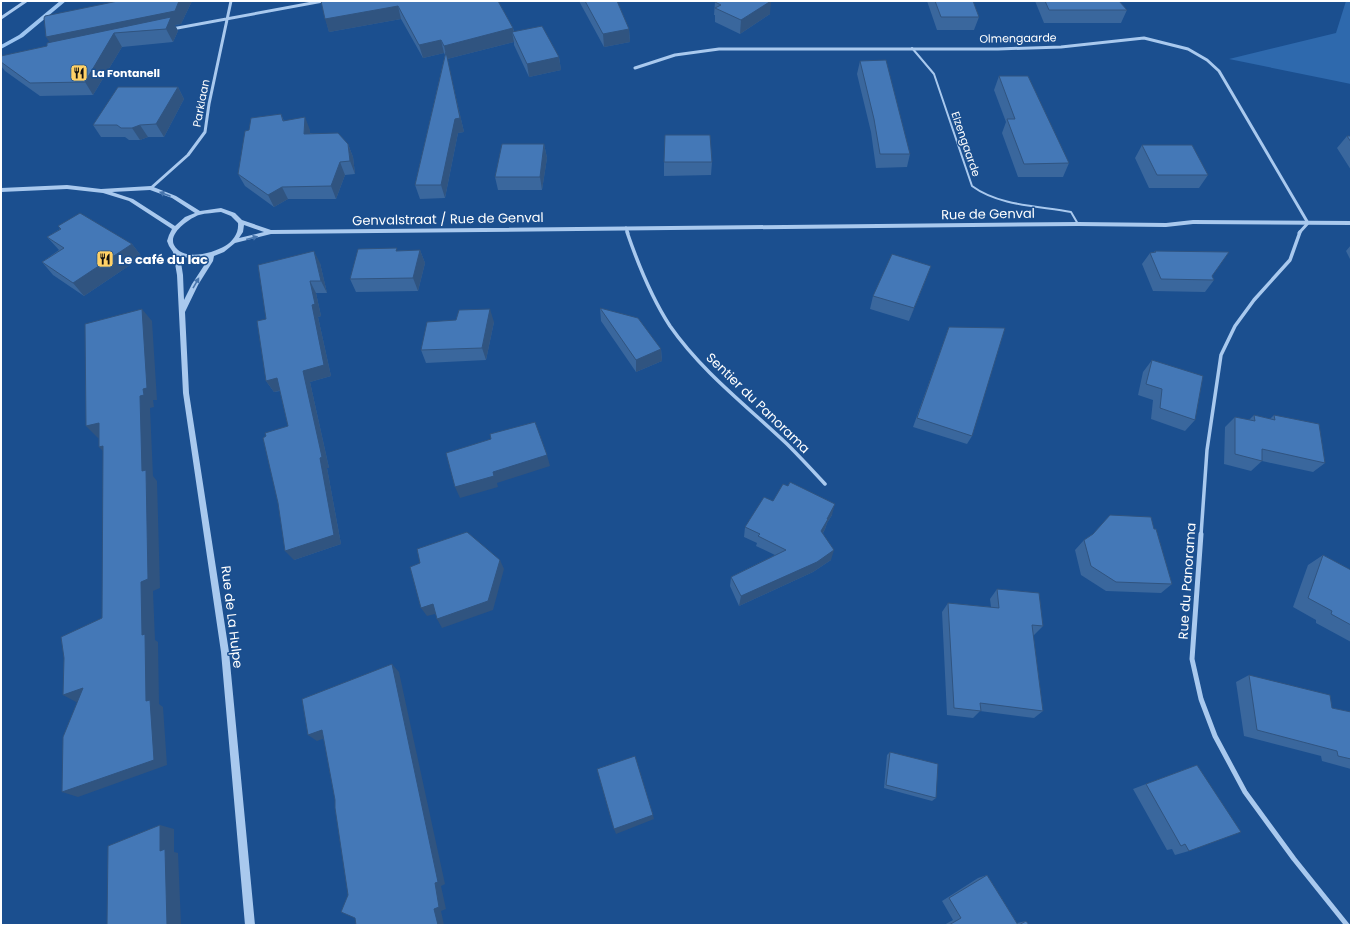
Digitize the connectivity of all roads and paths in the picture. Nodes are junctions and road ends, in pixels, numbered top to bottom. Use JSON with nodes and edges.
{"nodes":[{"id":1,"x":26,"y":1,"type":"edge"},
{"id":2,"x":230,"y":1,"type":"edge"},
{"id":3,"x":322,"y":1,"type":"edge"},
{"id":4,"x":229,"y":17,"type":"junction"},
{"id":5,"x":1,"y":18,"type":"edge"},
{"id":6,"x":168,"y":30,"type":"edge"},
{"id":7,"x":912,"y":48,"type":"junction"},
{"id":8,"x":635,"y":68,"type":"dead end"},
{"id":9,"x":151,"y":188,"type":"junction"},
{"id":10,"x":1,"y":190,"type":"edge"},
{"id":11,"x":101,"y":191,"type":"junction"},
{"id":12,"x":199,"y":213,"type":"junction"},
{"id":13,"x":240,"y":222,"type":"junction"},
{"id":14,"x":1308,"y":223,"type":"junction"},
{"id":15,"x":1351,"y":223,"type":"edge"},
{"id":16,"x":1078,"y":224,"type":"junction"},
{"id":17,"x":175,"y":228,"type":"junction"},
{"id":18,"x":626,"y":228,"type":"junction"},
{"id":19,"x":270,"y":232,"type":"junction"},
{"id":20,"x":233,"y":242,"type":"junction"},
{"id":21,"x":176,"y":252,"type":"junction"},
{"id":22,"x":212,"y":254,"type":"junction"},
{"id":23,"x":181,"y":314,"type":"junction"},
{"id":24,"x":825,"y":484,"type":"dead end"},
{"id":25,"x":250,"y":925,"type":"edge"},
{"id":26,"x":1347,"y":925,"type":"edge"}],
"edges":[{"from":1,"to":5,"type":"street"},
{"from":2,"to":4,"type":"street","name":"Parklaan"},
{"from":3,"to":4,"type":"street"},
{"from":4,"to":6,"type":"street"},
{"from":4,"to":9,"type":"street","name":"Parklaan"},
{"from":7,"to":8,"type":"street","name":"Olmengaarde"},
{"from":7,"to":14,"type":"street","name":"Olmengaarde"},
{"from":7,"to":16,"type":"lane","name":"Elzengaarde"},
{"from":9,"to":11,"type":"street"},
{"from":12,"to":9,"type":"street","one_way":true},
{"from":10,"to":11,"type":"street"},
{"from":11,"to":17,"type":"street"},
{"from":12,"to":13,"type":"street"},
{"from":12,"to":17,"type":"street"},
{"from":13,"to":19,"type":"street","name":"Genvalstraat / Rue de Genval"},
{"from":13,"to":20,"type":"street"},
{"from":14,"to":15,"type":"street","name":"Rue de Genval"},
{"from":14,"to":16,"type":"street","name":"Rue de Genval"},
{"from":14,"to":26,"type":"street","name":"Rue du Panorama"},
{"from":16,"to":18,"type":"street","name":"Rue de Genval"},
{"from":17,"to":21,"type":"street"},
{"from":18,"to":19,"type":"street","name":"Genvalstraat / Rue de Genval"},
{"from":18,"to":24,"type":"street","name":"Sentier du Panorama"},
{"from":20,"to":19,"type":"street","name":"Genvalstraat / Rue de Genval","one_way":true},
{"from":20,"to":22,"type":"street"},
{"from":21,"to":22,"type":"street"},
{"from":21,"to":23,"type":"street","name":"Rue de La Hulpe"},
{"from":23,"to":22,"type":"street","name":"Rue de La Hulpe","one_way":true},
{"from":23,"to":25,"type":"street","name":"Rue de La Hulpe"}]}
